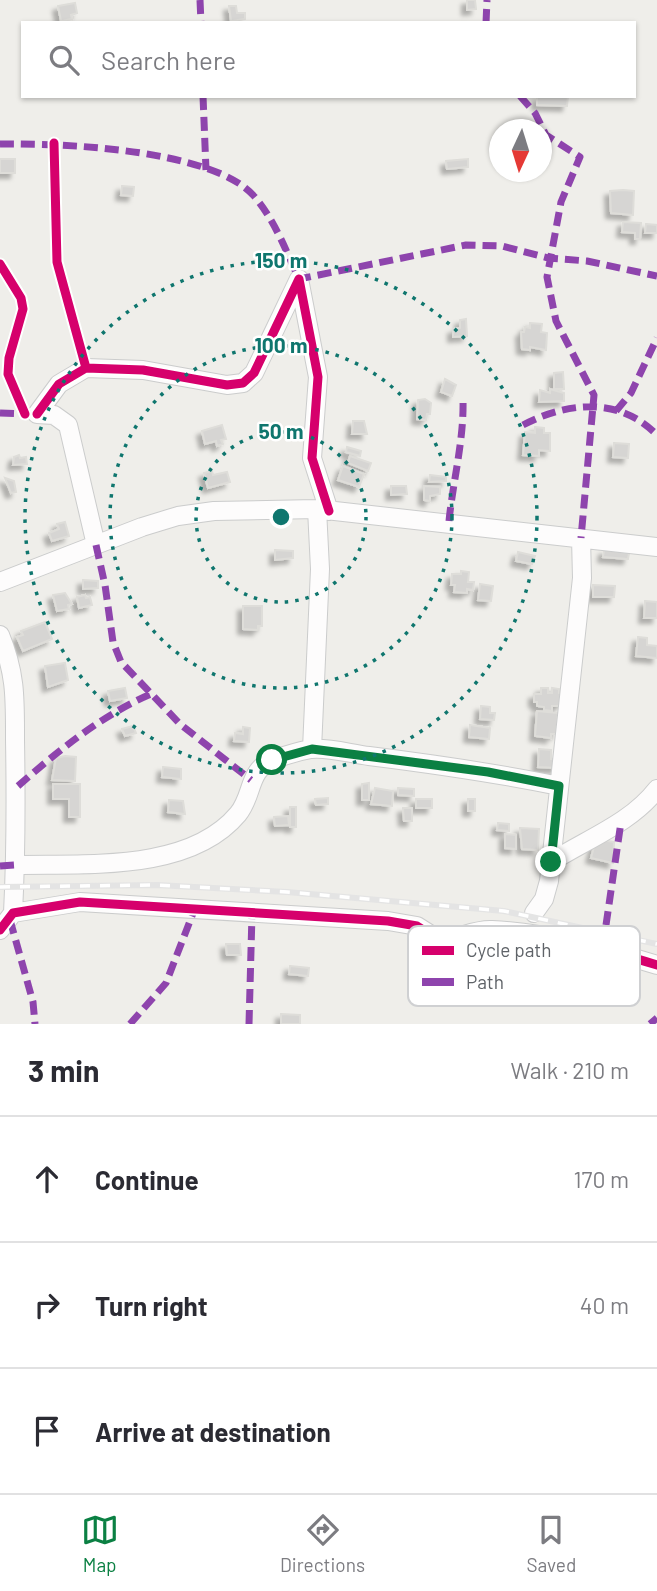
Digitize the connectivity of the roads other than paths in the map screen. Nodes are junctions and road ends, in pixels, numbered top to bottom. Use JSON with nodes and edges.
{"nodes":[{"id":1,"x":323,"y":510,"type":"junction"},
{"id":2,"x":581,"y":538,"type":"junction"},
{"id":3,"x":96,"y":545,"type":"junction"},
{"id":4,"x":657,"y":547,"type":"edge"},
{"id":5,"x":0,"y":582,"type":"edge"},
{"id":6,"x":0,"y":635,"type":"edge"},
{"id":7,"x":312,"y":749,"type":"junction"},
{"id":8,"x":559,"y":786,"type":"junction"},
{"id":9,"x":657,"y":789,"type":"edge"},
{"id":10,"x":551,"y":862,"type":"junction"},
{"id":11,"x":15,"y":865,"type":"junction"},
{"id":12,"x":13,"y":913,"type":"junction"},
{"id":13,"x":534,"y":913,"type":"dead end"},
{"id":14,"x":414,"y":926,"type":"edge"},
{"id":15,"x":0,"y":930,"type":"edge"}],
"edges":[{"from":1,"to":2,"type":"street"},
{"from":1,"to":3,"type":"street"},
{"from":1,"to":3,"type":"street"},
{"from":1,"to":7,"type":"street"},
{"from":2,"to":4,"type":"street"},
{"from":2,"to":8,"type":"street"},
{"from":3,"to":5,"type":"street"},
{"from":6,"to":11,"type":"street"},
{"from":7,"to":8,"type":"street"},
{"from":7,"to":11,"type":"street"},
{"from":8,"to":10,"type":"street"},
{"from":9,"to":10,"type":"street"},
{"from":10,"to":13,"type":"street"},
{"from":11,"to":12,"type":"street"},
{"from":12,"to":14,"type":"street"},
{"from":12,"to":15,"type":"street"}]}
